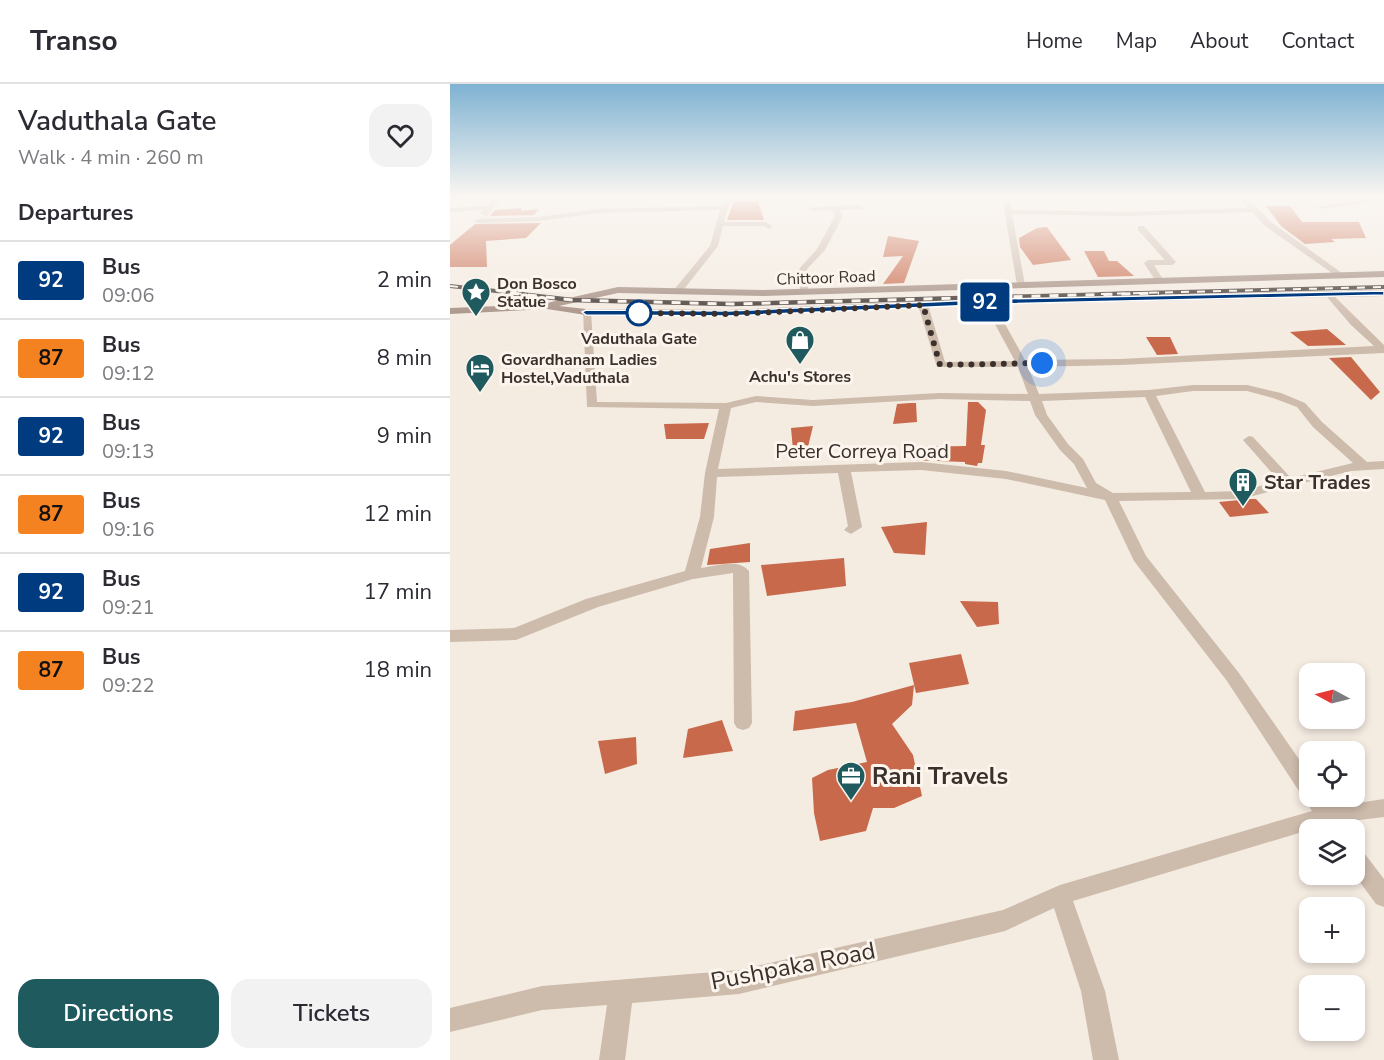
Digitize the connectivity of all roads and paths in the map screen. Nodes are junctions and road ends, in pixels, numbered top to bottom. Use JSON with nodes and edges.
{"nodes":[{"id":1,"x":715,"y":242,"type":"edge"},
{"id":2,"x":825,"y":242,"type":"edge"},
{"id":3,"x":1013,"y":242,"type":"edge"},
{"id":4,"x":1153,"y":242,"type":"edge"},
{"id":5,"x":1293,"y":242,"type":"edge"},
{"id":6,"x":1384,"y":274,"type":"edge"},
{"id":7,"x":1342,"y":276,"type":"junction"},
{"id":8,"x":1160,"y":281,"type":"junction"},
{"id":9,"x":1021,"y":285,"type":"junction"},
{"id":10,"x":678,"y":291,"type":"junction"},
{"id":11,"x":803,"y":292,"type":"junction"},
{"id":12,"x":1384,"y":293,"type":"edge"},
{"id":13,"x":1330,"y":295,"type":"junction"},
{"id":14,"x":998,"y":301,"type":"junction"},
{"id":15,"x":923,"y":305,"type":"junction"},
{"id":16,"x":542,"y":307,"type":"junction"},
{"id":17,"x":450,"y":311,"type":"edge"},
{"id":18,"x":586,"y":312,"type":"junction"},
{"id":19,"x":1383,"y":350,"type":"edge"},
{"id":20,"x":1022,"y":364,"type":"junction"},
{"id":21,"x":1149,"y":393,"type":"junction"},
{"id":22,"x":1035,"y":398,"type":"junction"},
{"id":23,"x":726,"y":406,"type":"junction"},
{"id":24,"x":1249,"y":440,"type":"dead end"},
{"id":25,"x":1384,"y":465,"type":"edge"},
{"id":26,"x":1364,"y":466,"type":"junction"},
{"id":27,"x":844,"y":468,"type":"junction"},
{"id":28,"x":711,"y":473,"type":"junction"},
{"id":29,"x":1288,"y":483,"type":"junction"},
{"id":30,"x":1200,"y":496,"type":"junction"},
{"id":31,"x":1110,"y":497,"type":"junction"},
{"id":32,"x":851,"y":530,"type":"dead end"},
{"id":33,"x":692,"y":574,"type":"junction"},
{"id":34,"x":450,"y":636,"type":"edge"},
{"id":35,"x":743,"y":723,"type":"dead end"},
{"id":36,"x":1299,"y":776,"type":"edge"},
{"id":37,"x":1384,"y":808,"type":"edge"},
{"id":38,"x":1345,"y":819,"type":"edge"},
{"id":39,"x":1299,"y":832,"type":"edge"},
{"id":40,"x":1365,"y":871,"type":"edge"},
{"id":41,"x":1060,"y":895,"type":"junction"},
{"id":42,"x":1384,"y":897,"type":"edge"},
{"id":43,"x":621,"y":991,"type":"junction"},
{"id":44,"x":450,"y":1020,"type":"edge"},
{"id":45,"x":612,"y":1060,"type":"edge"},
{"id":46,"x":1106,"y":1060,"type":"edge"}],
"edges":[{"from":1,"to":10,"type":"street"},
{"from":2,"to":11,"type":"street"},
{"from":3,"to":9,"type":"street"},
{"from":4,"to":8,"type":"street"},
{"from":5,"to":7,"type":"street"},
{"from":6,"to":7,"type":"main road","name":"Chittoor Road"},
{"from":7,"to":8,"type":"main road","name":"Chittoor Road"},
{"from":8,"to":9,"type":"main road","name":"Chittoor Road"},
{"from":9,"to":11,"type":"main road","name":"Chittoor Road"},
{"from":10,"to":11,"type":"main road","name":"Chittoor Road"},
{"from":10,"to":16,"type":"main road","name":"Chittoor Road"},
{"from":12,"to":13,"type":"main road"},
{"from":13,"to":14,"type":"main road"},
{"from":13,"to":19,"type":"street"},
{"from":14,"to":15,"type":"main road"},
{"from":14,"to":20,"type":"street"},
{"from":15,"to":18,"type":"main road"},
{"from":15,"to":20,"type":"street"},
{"from":16,"to":17,"type":"main road","name":"Chittoor Road"},
{"from":16,"to":18,"type":"main road"},
{"from":18,"to":23,"type":"street"},
{"from":19,"to":20,"type":"street"},
{"from":20,"to":22,"type":"street"},
{"from":21,"to":22,"type":"street"},
{"from":21,"to":26,"type":"street"},
{"from":21,"to":30,"type":"street"},
{"from":22,"to":23,"type":"street"},
{"from":22,"to":31,"type":"street"},
{"from":23,"to":28,"type":"street"},
{"from":24,"to":29,"type":"street"},
{"from":25,"to":26,"type":"street","name":"Peter Correya Road"},
{"from":26,"to":29,"type":"street","name":"Peter Correya Road"},
{"from":27,"to":28,"type":"street","name":"Peter Correya Road"},
{"from":27,"to":31,"type":"street","name":"Peter Correya Road"},
{"from":27,"to":32,"type":"street"},
{"from":28,"to":33,"type":"street"},
{"from":29,"to":30,"type":"street","name":"Peter Correya Road"},
{"from":30,"to":31,"type":"street","name":"Peter Correya Road"},
{"from":31,"to":36,"type":"street"},
{"from":33,"to":34,"type":"street"},
{"from":33,"to":35,"type":"street"},
{"from":37,"to":38,"type":"street"},
{"from":39,"to":41,"type":"street","name":"Pushpaka Road"},
{"from":40,"to":42,"type":"street"},
{"from":41,"to":43,"type":"street","name":"Pushpaka Road"},
{"from":41,"to":46,"type":"street"},
{"from":43,"to":44,"type":"street","name":"Pushpaka Road"},
{"from":43,"to":45,"type":"street"}]}
